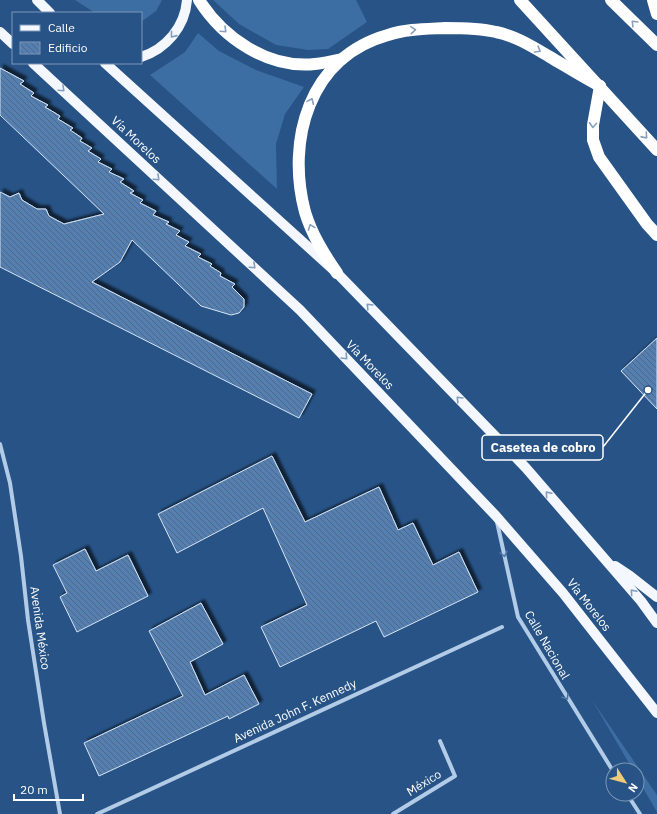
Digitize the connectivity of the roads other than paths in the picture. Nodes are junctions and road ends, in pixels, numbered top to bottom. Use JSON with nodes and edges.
{"nodes":[{"id":1,"x":37,"y":0,"type":"edge"},
{"id":2,"x":187,"y":0,"type":"edge"},
{"id":3,"x":199,"y":0,"type":"edge"},
{"id":4,"x":520,"y":0,"type":"edge"},
{"id":5,"x":611,"y":0,"type":"edge"},
{"id":6,"x":653,"y":0,"type":"edge"},
{"id":7,"x":49,"y":12,"type":"edge"},
{"id":8,"x":657,"y":14,"type":"edge"},
{"id":9,"x":0,"y":32,"type":"edge"},
{"id":10,"x":12,"y":43,"type":"edge"},
{"id":11,"x":657,"y":45,"type":"edge"},
{"id":12,"x":142,"y":57,"type":"edge"},
{"id":13,"x":345,"y":58,"type":"junction"},
{"id":14,"x":34,"y":64,"type":"edge"},
{"id":15,"x":106,"y":64,"type":"edge"},
{"id":16,"x":600,"y":86,"type":"junction"},
{"id":17,"x":657,"y":150,"type":"edge"},
{"id":18,"x":657,"y":235,"type":"edge"},
{"id":19,"x":338,"y":273,"type":"junction"},
{"id":20,"x":0,"y":444,"type":"edge"},
{"id":21,"x":496,"y":516,"type":"junction"},
{"id":22,"x":604,"y":559,"type":"junction"},
{"id":23,"x":657,"y":597,"type":"edge"},
{"id":24,"x":657,"y":623,"type":"edge"},
{"id":25,"x":502,"y":627,"type":"dead end"},
{"id":26,"x":657,"y":713,"type":"edge"},
{"id":27,"x":440,"y":741,"type":"dead end"},
{"id":28,"x":607,"y":762,"type":"edge"},
{"id":29,"x":632,"y":802,"type":"edge"},
{"id":30,"x":60,"y":814,"type":"edge"},
{"id":31,"x":97,"y":814,"type":"edge"},
{"id":32,"x":393,"y":814,"type":"edge"},
{"id":33,"x":640,"y":814,"type":"edge"}],
"edges":[{"from":1,"to":7,"type":"main road"},
{"from":2,"to":12,"type":"main road","one_way":true},
{"from":3,"to":13,"type":"highway","one_way":true},
{"from":4,"to":16,"type":"highway"},
{"from":11,"to":5,"type":"highway","one_way":true},
{"from":6,"to":8,"type":"highway"},
{"from":9,"to":10,"type":"main road"},
{"from":13,"to":16,"type":"highway","one_way":true},
{"from":19,"to":13,"type":"highway","one_way":true},
{"from":14,"to":21,"type":"main road","name":"Vía Morelos","one_way":true},
{"from":15,"to":19,"type":"main road"},
{"from":16,"to":17,"type":"highway","one_way":true},
{"from":16,"to":18,"type":"highway","one_way":true},
{"from":22,"to":19,"type":"main road","one_way":true},
{"from":20,"to":30,"type":"street","name":"Avenida México"},
{"from":21,"to":26,"type":"main road","name":"Vía Morelos"},
{"from":21,"to":28,"type":"street","name":"Calle Nacional","one_way":true},
{"from":22,"to":23,"type":"main road"},
{"from":24,"to":22,"type":"main road","one_way":true},
{"from":25,"to":31,"type":"street","name":"Avenida John F. Kennedy"},
{"from":27,"to":32,"type":"street","name":"México"},
{"from":29,"to":33,"type":"street"}]}
